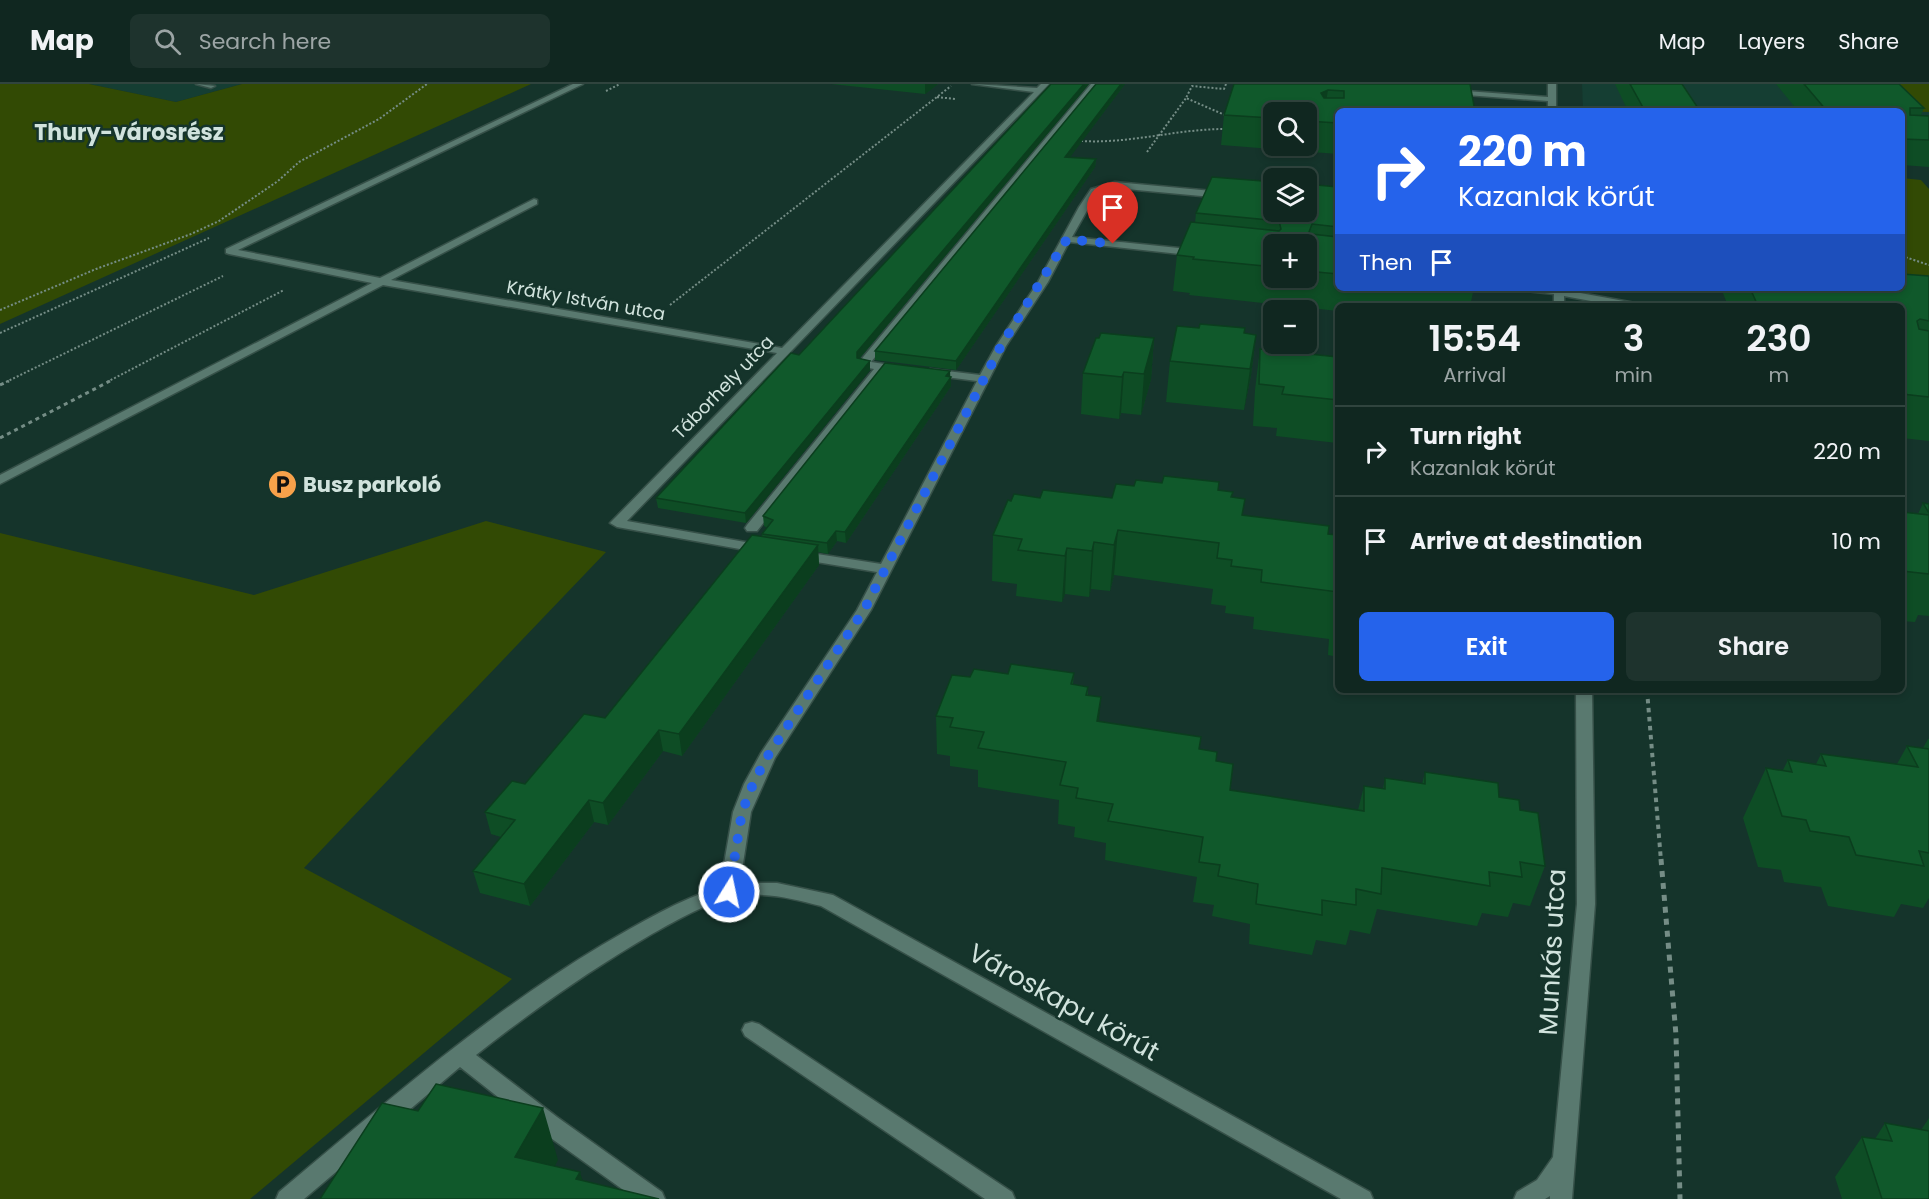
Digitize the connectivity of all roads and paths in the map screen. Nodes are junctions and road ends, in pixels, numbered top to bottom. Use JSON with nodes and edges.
{"nodes":[{"id":1,"x":200,"y":84,"type":"edge"},
{"id":2,"x":427,"y":84,"type":"edge"},
{"id":3,"x":579,"y":84,"type":"edge"},
{"id":4,"x":954,"y":84,"type":"edge"},
{"id":5,"x":976,"y":84,"type":"edge"},
{"id":6,"x":1095,"y":84,"type":"edge"},
{"id":7,"x":1226,"y":84,"type":"edge"},
{"id":8,"x":1552,"y":84,"type":"edge"},
{"id":9,"x":1192,"y":85,"type":"edge"},
{"id":10,"x":211,"y":87,"type":"dead end"},
{"id":11,"x":1042,"y":87,"type":"edge"},
{"id":12,"x":1447,"y":92,"type":"edge"},
{"id":13,"x":1186,"y":98,"type":"junction"},
{"id":14,"x":1551,"y":99,"type":"junction"},
{"id":15,"x":1552,"y":108,"type":"edge"},
{"id":16,"x":1235,"y":119,"type":"edge"},
{"id":17,"x":1232,"y":129,"type":"edge"},
{"id":18,"x":1158,"y":137,"type":"junction"},
{"id":19,"x":1049,"y":138,"type":"junction"},
{"id":20,"x":1148,"y":152,"type":"dead end"},
{"id":21,"x":1238,"y":197,"type":"edge"},
{"id":22,"x":534,"y":202,"type":"dead end"},
{"id":23,"x":1067,"y":239,"type":"junction"},
{"id":24,"x":1205,"y":254,"type":"edge"},
{"id":25,"x":1905,"y":255,"type":"edge"},
{"id":26,"x":1929,"y":265,"type":"edge"},
{"id":27,"x":224,"y":276,"type":"dead end"},
{"id":28,"x":384,"y":282,"type":"junction"},
{"id":29,"x":1564,"y":291,"type":"edge"},
{"id":30,"x":1621,"y":303,"type":"edge"},
{"id":31,"x":667,"y":308,"type":"dead end"},
{"id":32,"x":0,"y":310,"type":"edge"},
{"id":33,"x":783,"y":351,"type":"junction"},
{"id":34,"x":881,"y":367,"type":"junction"},
{"id":35,"x":984,"y":379,"type":"junction"},
{"id":36,"x":0,"y":385,"type":"edge"},
{"id":37,"x":0,"y":480,"type":"edge"},
{"id":38,"x":752,"y":528,"type":"dead end"},
{"id":39,"x":884,"y":569,"type":"junction"},
{"id":40,"x":1584,"y":693,"type":"edge"},
{"id":41,"x":1647,"y":693,"type":"edge"},
{"id":42,"x":729,"y":892,"type":"junction"},
{"id":43,"x":752,"y":1030,"type":"dead end"},
{"id":44,"x":461,"y":1056,"type":"junction"},
{"id":45,"x":1566,"y":1157,"type":"junction"},
{"id":46,"x":287,"y":1199,"type":"edge"},
{"id":47,"x":654,"y":1199,"type":"edge"},
{"id":48,"x":1004,"y":1199,"type":"edge"},
{"id":49,"x":1362,"y":1199,"type":"edge"},
{"id":50,"x":1525,"y":1199,"type":"edge"},
{"id":51,"x":1561,"y":1199,"type":"edge"},
{"id":52,"x":1680,"y":1199,"type":"edge"}],
"edges":[{"from":1,"to":10,"type":"street"},
{"from":2,"to":32,"type":"path"},
{"from":3,"to":28,"type":"street","name":"Krátky István utca"},
{"from":4,"to":31,"type":"path"},
{"from":5,"to":11,"type":"street"},
{"from":6,"to":19,"type":"street"},
{"from":7,"to":9,"type":"path"},
{"from":8,"to":14,"type":"street"},
{"from":9,"to":13,"type":"path"},
{"from":11,"to":33,"type":"street","name":"Táborhely utca"},
{"from":12,"to":14,"type":"street"},
{"from":13,"to":16,"type":"path"},
{"from":13,"to":18,"type":"path"},
{"from":14,"to":15,"type":"street"},
{"from":17,"to":18,"type":"path"},
{"from":18,"to":19,"type":"path"},
{"from":18,"to":20,"type":"path"},
{"from":19,"to":34,"type":"street"},
{"from":21,"to":23,"type":"street"},
{"from":22,"to":28,"type":"street"},
{"from":23,"to":24,"type":"street"},
{"from":23,"to":35,"type":"street"},
{"from":25,"to":26,"type":"path"},
{"from":27,"to":36,"type":"path"},
{"from":28,"to":33,"type":"street","name":"Krátky István utca"},
{"from":28,"to":37,"type":"street"},
{"from":29,"to":30,"type":"street"},
{"from":33,"to":39,"type":"street","name":"Táborhely utca"},
{"from":34,"to":35,"type":"street"},
{"from":34,"to":38,"type":"street"},
{"from":35,"to":39,"type":"street"},
{"from":39,"to":42,"type":"street"},
{"from":40,"to":45,"type":"street","name":"Munkás utca"},
{"from":41,"to":52,"type":"path"},
{"from":42,"to":44,"type":"street","name":"Városkapu körút"},
{"from":42,"to":49,"type":"street","name":"Városkapu körút"},
{"from":43,"to":48,"type":"street"},
{"from":44,"to":46,"type":"street","name":"Városkapu körút"},
{"from":44,"to":47,"type":"street"},
{"from":45,"to":50,"type":"street"},
{"from":45,"to":51,"type":"street","name":"Munkás utca"}]}
